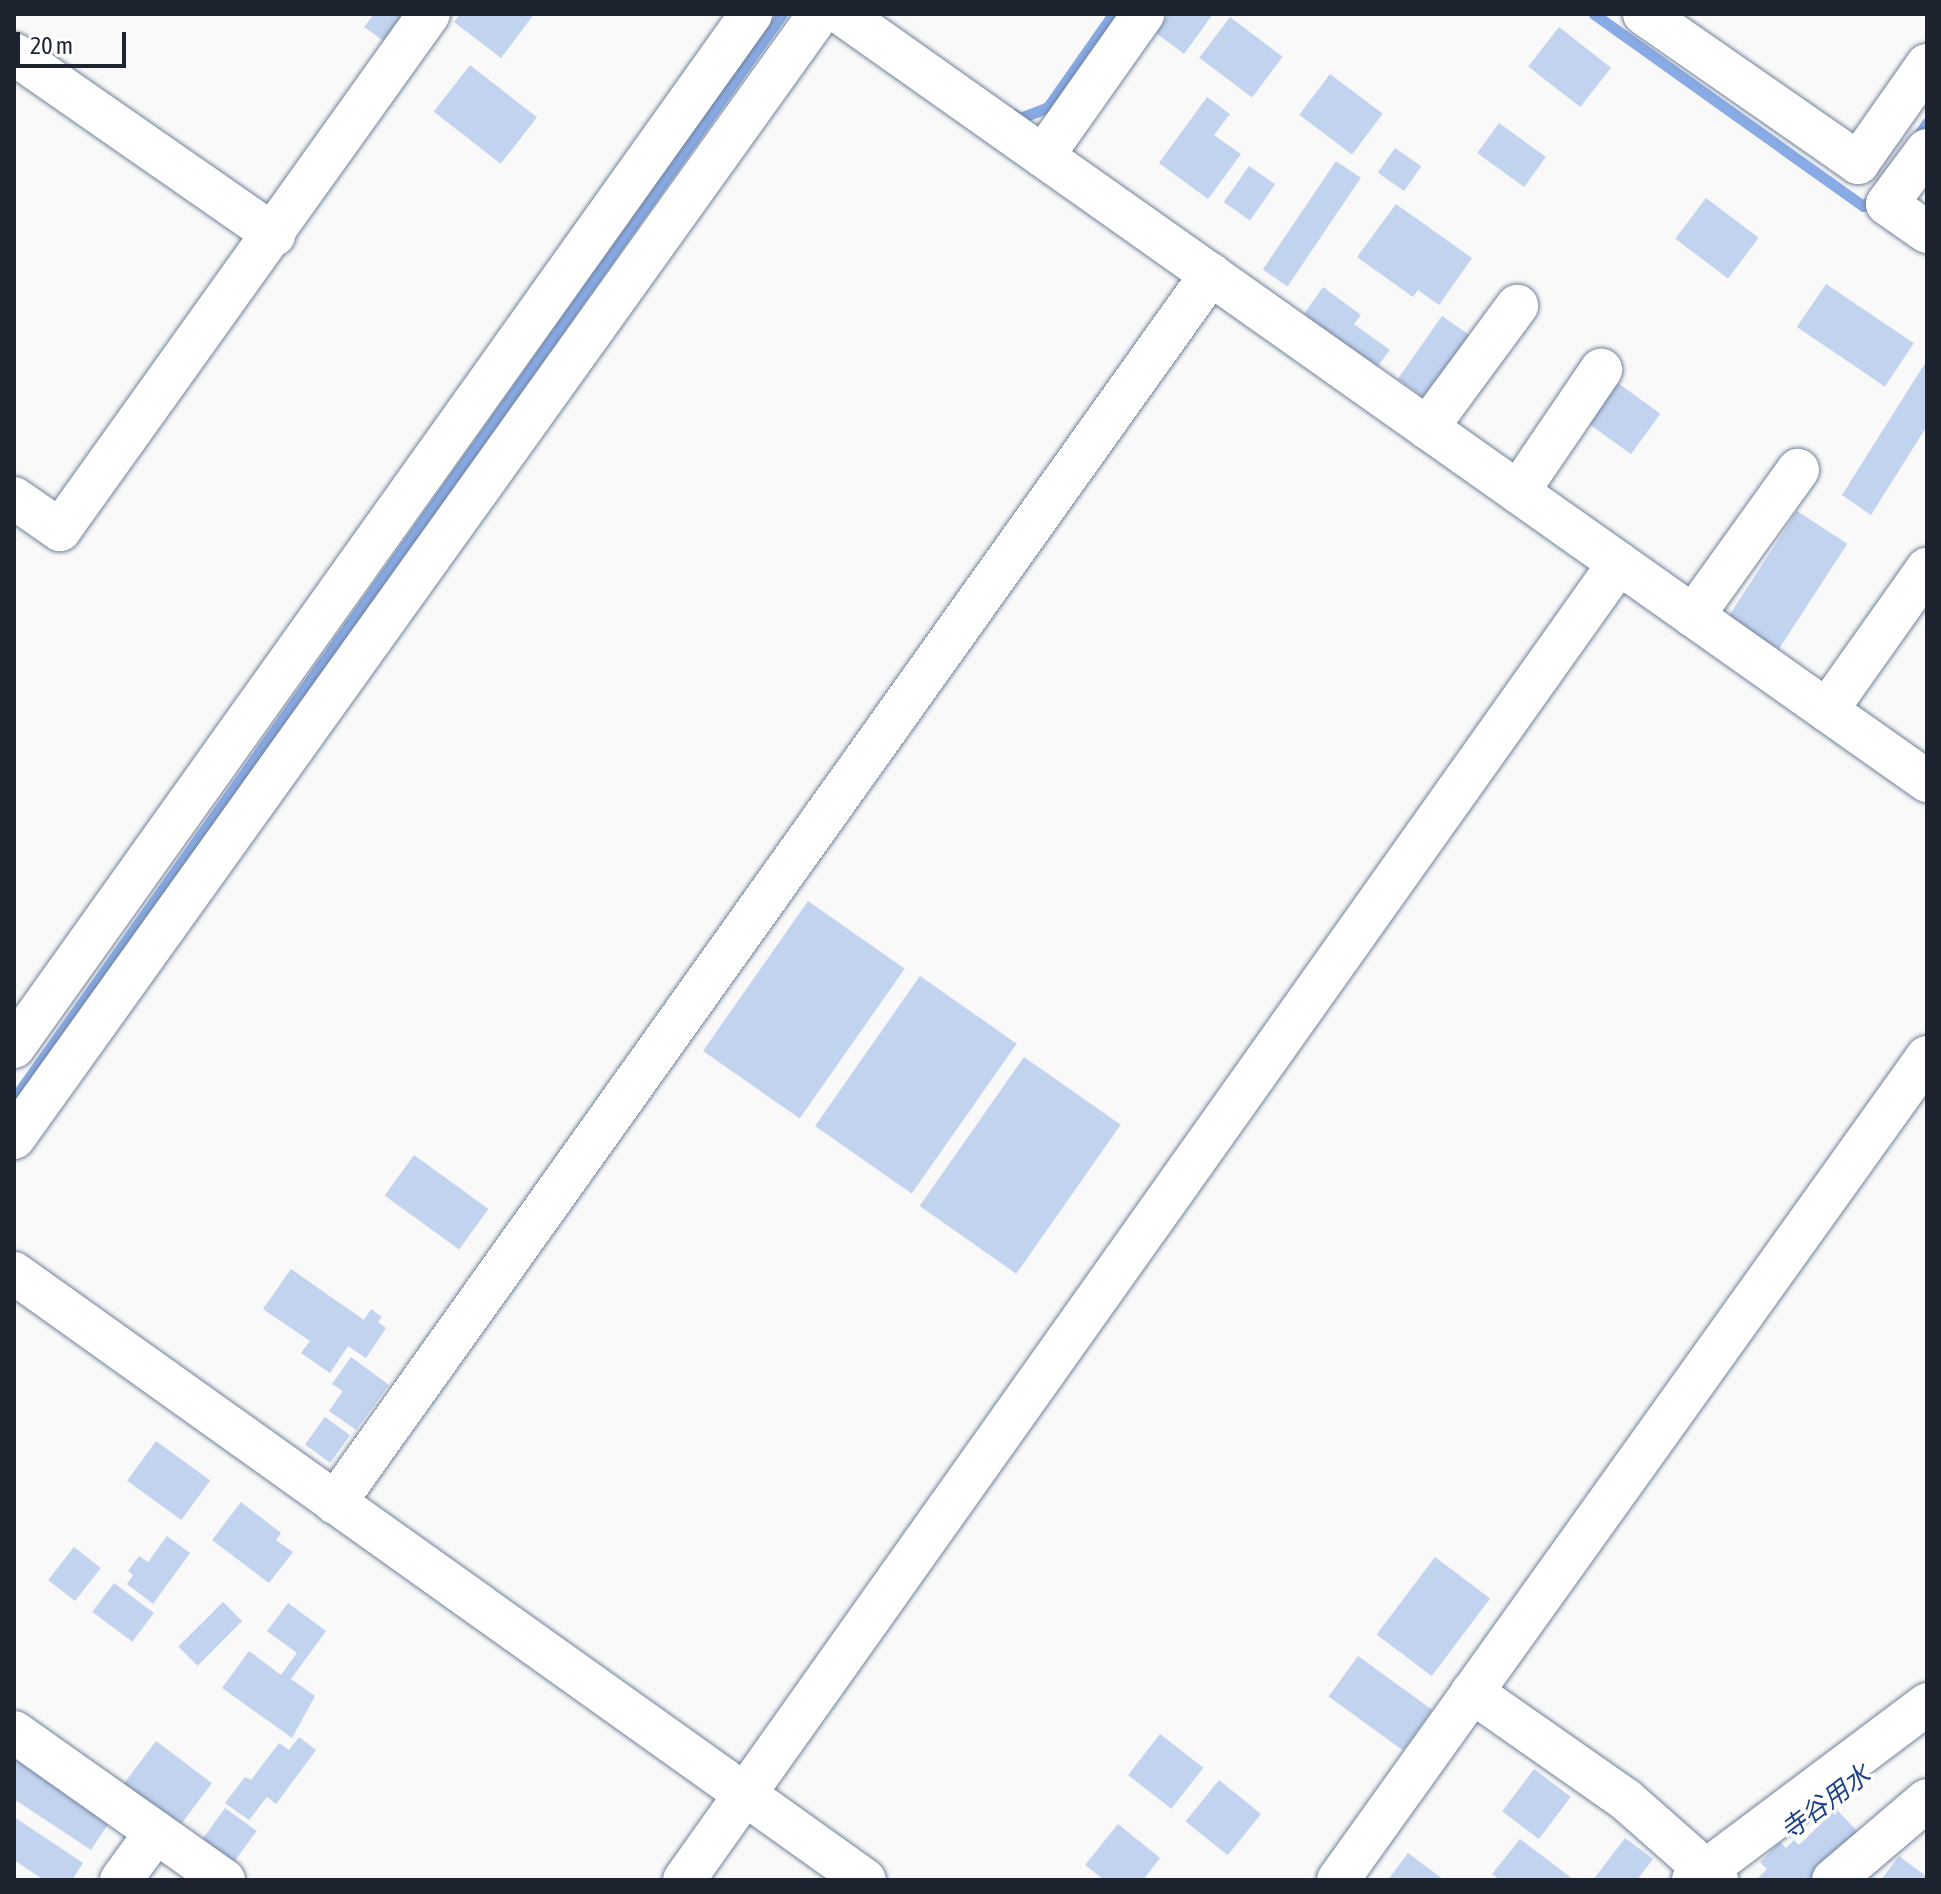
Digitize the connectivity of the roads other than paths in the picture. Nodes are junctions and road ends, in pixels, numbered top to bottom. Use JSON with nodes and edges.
{"nodes":[{"id":1,"x":429,"y":14,"type":"edge"},
{"id":2,"x":751,"y":14,"type":"edge"},
{"id":3,"x":819,"y":14,"type":"edge"},
{"id":4,"x":842,"y":14,"type":"edge"},
{"id":5,"x":1143,"y":14,"type":"edge"},
{"id":6,"x":1644,"y":14,"type":"edge"},
{"id":7,"x":14,"y":54,"type":"edge"},
{"id":8,"x":1927,"y":65,"type":"edge"},
{"id":9,"x":1927,"y":150,"type":"edge"},
{"id":10,"x":1043,"y":156,"type":"junction"},
{"id":11,"x":1927,"y":232,"type":"edge"},
{"id":12,"x":274,"y":235,"type":"junction"},
{"id":13,"x":1211,"y":274,"type":"junction"},
{"id":14,"x":1517,"y":306,"type":"dead end"},
{"id":15,"x":1601,"y":370,"type":"dead end"},
{"id":16,"x":1427,"y":428,"type":"junction"},
{"id":17,"x":1798,"y":470,"type":"dead end"},
{"id":18,"x":1518,"y":492,"type":"junction"},
{"id":19,"x":14,"y":498,"type":"edge"},
{"id":20,"x":1619,"y":563,"type":"junction"},
{"id":21,"x":1927,"y":569,"type":"edge"},
{"id":22,"x":1693,"y":616,"type":"junction"},
{"id":23,"x":1827,"y":710,"type":"junction"},
{"id":24,"x":1927,"y":781,"type":"edge"},
{"id":25,"x":14,"y":1047,"type":"edge"},
{"id":26,"x":1927,"y":1057,"type":"edge"},
{"id":27,"x":14,"y":1138,"type":"edge"},
{"id":28,"x":14,"y":1273,"type":"edge"},
{"id":29,"x":335,"y":1503,"type":"junction"},
{"id":30,"x":1472,"y":1692,"type":"junction"},
{"id":31,"x":1927,"y":1704,"type":"edge"},
{"id":32,"x":14,"y":1732,"type":"edge"},
{"id":33,"x":744,"y":1795,"type":"junction"},
{"id":34,"x":1919,"y":1821,"type":"edge"},
{"id":35,"x":156,"y":1832,"type":"junction"},
{"id":36,"x":1705,"y":1877,"type":"edge"},
{"id":37,"x":121,"y":1880,"type":"edge"},
{"id":38,"x":224,"y":1880,"type":"edge"},
{"id":39,"x":684,"y":1880,"type":"edge"},
{"id":40,"x":865,"y":1880,"type":"edge"},
{"id":41,"x":1338,"y":1880,"type":"edge"},
{"id":42,"x":1833,"y":1880,"type":"edge"}],
"edges":[{"from":1,"to":12,"type":"street"},
{"from":2,"to":25,"type":"street"},
{"from":3,"to":27,"type":"street"},
{"from":4,"to":10,"type":"street"},
{"from":5,"to":10,"type":"street"},
{"from":6,"to":8,"type":"street"},
{"from":7,"to":12,"type":"street"},
{"from":9,"to":11,"type":"street"},
{"from":10,"to":13,"type":"street"},
{"from":12,"to":19,"type":"street"},
{"from":13,"to":16,"type":"street"},
{"from":13,"to":29,"type":"street"},
{"from":14,"to":16,"type":"street"},
{"from":15,"to":18,"type":"street"},
{"from":16,"to":18,"type":"street"},
{"from":17,"to":22,"type":"street"},
{"from":18,"to":20,"type":"street"},
{"from":20,"to":22,"type":"street"},
{"from":20,"to":33,"type":"street"},
{"from":21,"to":23,"type":"street"},
{"from":22,"to":23,"type":"street"},
{"from":23,"to":24,"type":"street"},
{"from":26,"to":30,"type":"street"},
{"from":28,"to":29,"type":"street"},
{"from":29,"to":33,"type":"street"},
{"from":30,"to":36,"type":"street"},
{"from":30,"to":41,"type":"street"},
{"from":31,"to":36,"type":"street"},
{"from":32,"to":35,"type":"street"},
{"from":33,"to":39,"type":"street"},
{"from":33,"to":40,"type":"street"},
{"from":34,"to":42,"type":"street"},
{"from":35,"to":37,"type":"street"},
{"from":35,"to":38,"type":"street"}]}
